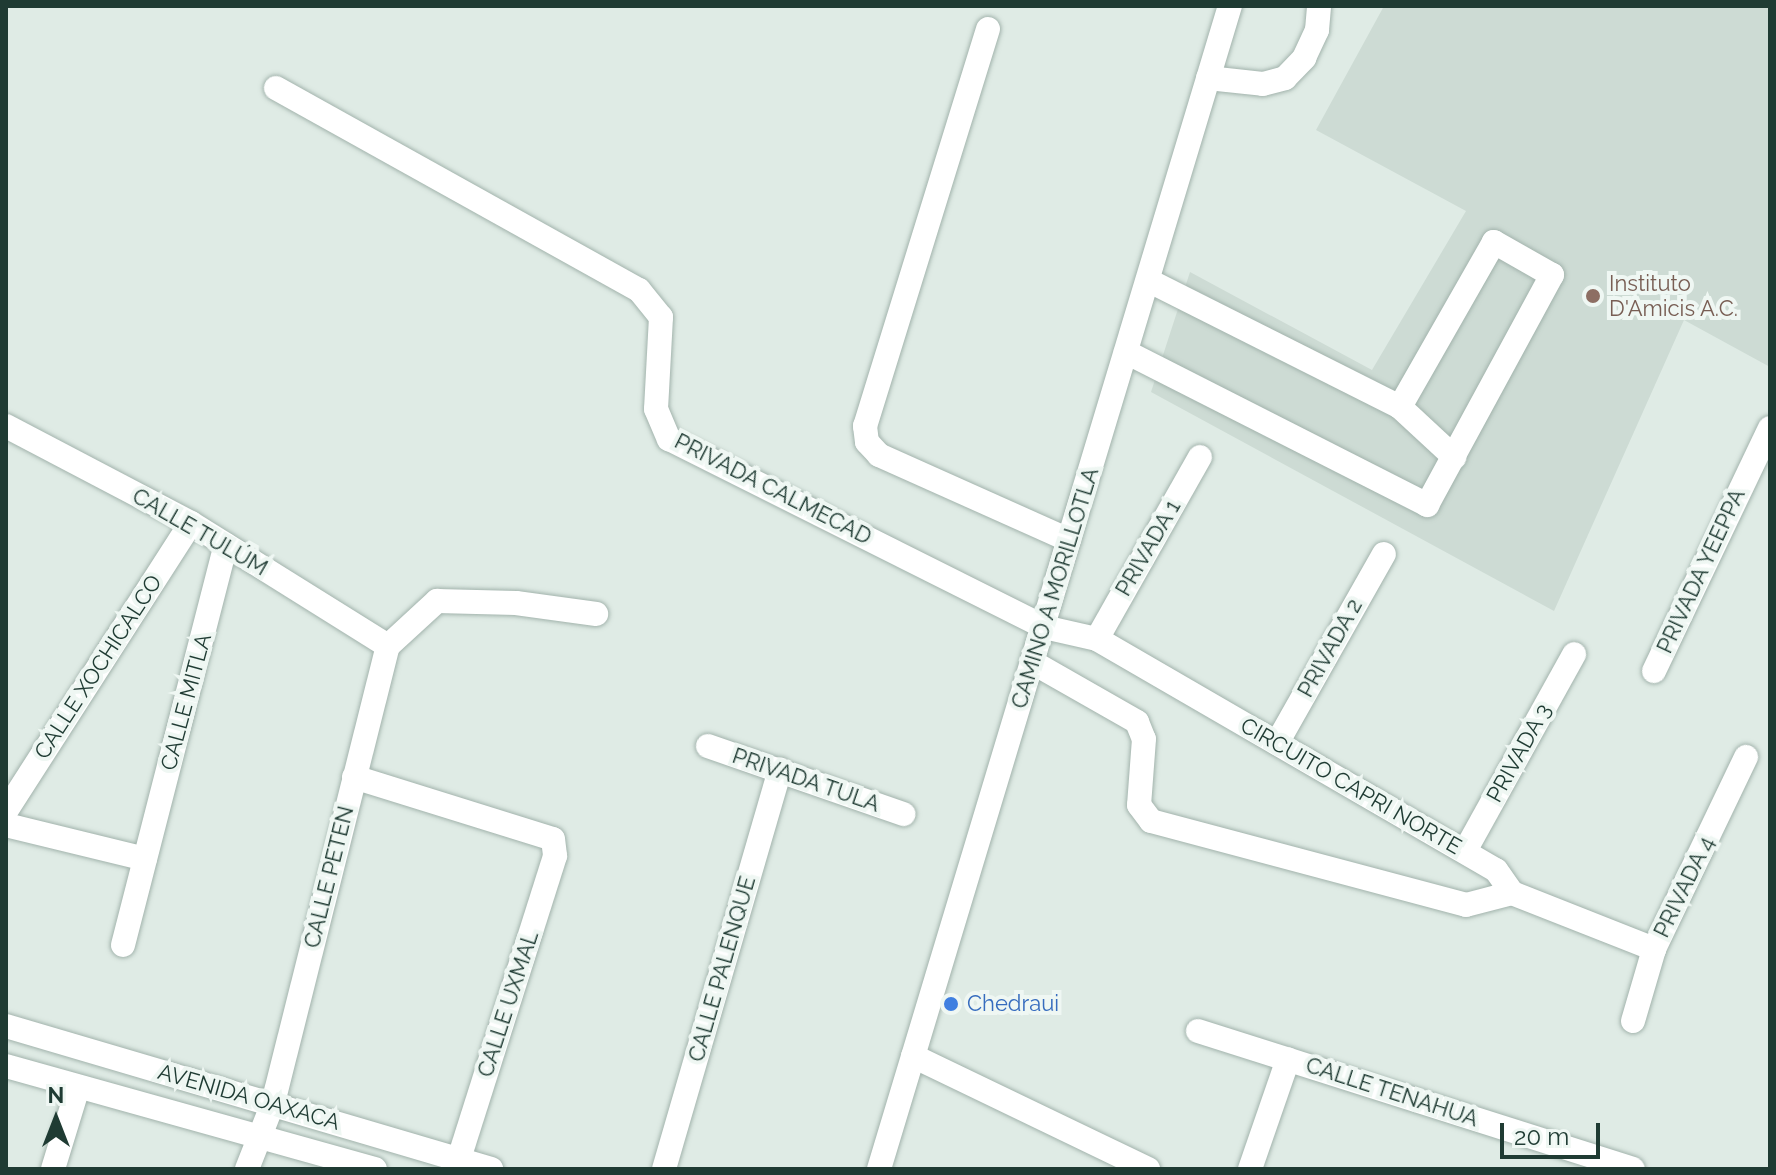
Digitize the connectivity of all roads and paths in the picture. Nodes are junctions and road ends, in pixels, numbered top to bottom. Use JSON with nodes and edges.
{"nodes":[{"id":1,"x":1230,"y":6,"type":"edge"},
{"id":2,"x":1319,"y":6,"type":"edge"},
{"id":3,"x":988,"y":29,"type":"dead end"},
{"id":4,"x":1208,"y":78,"type":"junction"},
{"id":5,"x":276,"y":88,"type":"dead end"},
{"id":6,"x":1148,"y":280,"type":"junction"},
{"id":7,"x":1126,"y":352,"type":"junction"},
{"id":8,"x":1400,"y":407,"type":"junction"},
{"id":9,"x":6,"y":426,"type":"edge"},
{"id":10,"x":1770,"y":428,"type":"edge"},
{"id":11,"x":1200,"y":457,"type":"dead end"},
{"id":12,"x":1454,"y":457,"type":"junction"},
{"id":13,"x":1760,"y":471,"type":"edge"},
{"id":14,"x":191,"y":523,"type":"junction"},
{"id":15,"x":1069,"y":540,"type":"junction"},
{"id":16,"x":226,"y":545,"type":"junction"},
{"id":17,"x":1384,"y":554,"type":"dead end"},
{"id":18,"x":596,"y":614,"type":"dead end"},
{"id":19,"x":1044,"y":627,"type":"junction"},
{"id":20,"x":1097,"y":639,"type":"junction"},
{"id":21,"x":388,"y":646,"type":"junction"},
{"id":22,"x":1574,"y":654,"type":"dead end"},
{"id":23,"x":1032,"y":662,"type":"junction"},
{"id":24,"x":1654,"y":671,"type":"dead end"},
{"id":25,"x":1277,"y":743,"type":"junction"},
{"id":26,"x":708,"y":746,"type":"dead end"},
{"id":27,"x":1746,"y":757,"type":"dead end"},
{"id":28,"x":780,"y":770,"type":"junction"},
{"id":29,"x":354,"y":777,"type":"junction"},
{"id":30,"x":6,"y":811,"type":"edge"},
{"id":31,"x":903,"y":814,"type":"dead end"},
{"id":32,"x":6,"y":825,"type":"edge"},
{"id":33,"x":1465,"y":851,"type":"junction"},
{"id":34,"x":145,"y":859,"type":"junction"},
{"id":35,"x":1512,"y":893,"type":"junction"},
{"id":36,"x":123,"y":945,"type":"dead end"},
{"id":37,"x":1654,"y":949,"type":"junction"},
{"id":38,"x":1633,"y":1021,"type":"dead end"},
{"id":39,"x":6,"y":1026,"type":"edge"},
{"id":40,"x":1198,"y":1031,"type":"dead end"},
{"id":41,"x":913,"y":1056,"type":"junction"},
{"id":42,"x":1288,"y":1059,"type":"junction"},
{"id":43,"x":6,"y":1066,"type":"edge"},
{"id":44,"x":78,"y":1087,"type":"junction"},
{"id":45,"x":273,"y":1103,"type":"junction"},
{"id":46,"x":258,"y":1132,"type":"junction"},
{"id":47,"x":457,"y":1164,"type":"edge"},
{"id":48,"x":53,"y":1169,"type":"edge"},
{"id":49,"x":247,"y":1169,"type":"edge"},
{"id":50,"x":375,"y":1169,"type":"edge"},
{"id":51,"x":491,"y":1169,"type":"edge"},
{"id":52,"x":664,"y":1169,"type":"edge"},
{"id":53,"x":879,"y":1169,"type":"edge"},
{"id":54,"x":1148,"y":1169,"type":"edge"},
{"id":55,"x":1250,"y":1169,"type":"edge"},
{"id":56,"x":1633,"y":1169,"type":"edge"}],
"edges":[{"from":1,"to":4,"type":"street","name":"CAMINO A MORILLOTLA"},
{"from":2,"to":4,"type":"street"},
{"from":3,"to":15,"type":"street"},
{"from":4,"to":6,"type":"street","name":"CAMINO A MORILLOTLA"},
{"from":5,"to":19,"type":"street","name":"PRIVADA CALMECAD"},
{"from":6,"to":7,"type":"street","name":"CAMINO A MORILLOTLA"},
{"from":6,"to":8,"type":"street"},
{"from":7,"to":12,"type":"street"},
{"from":7,"to":15,"type":"street","name":"CAMINO A MORILLOTLA"},
{"from":8,"to":12,"type":"street"},
{"from":8,"to":12,"type":"street"},
{"from":9,"to":14,"type":"street","name":"CALLE TULÚM"},
{"from":10,"to":13,"type":"street","name":"PRIVADA YEEPPA"},
{"from":11,"to":20,"type":"street","name":"PRIVADA 1"},
{"from":13,"to":24,"type":"street","name":"PRIVADA YEEPPA"},
{"from":14,"to":16,"type":"street","name":"CALLE TULÚM"},
{"from":14,"to":30,"type":"street","name":"CALLE XOCHICALCO"},
{"from":15,"to":19,"type":"street","name":"CAMINO A MORILLOTLA"},
{"from":16,"to":21,"type":"street","name":"CALLE TULÚM"},
{"from":16,"to":34,"type":"street","name":"CALLE MITLA"},
{"from":17,"to":25,"type":"street","name":"PRIVADA 2"},
{"from":18,"to":21,"type":"street"},
{"from":19,"to":20,"type":"street","name":"CIRCUITO CAPRI NORTE"},
{"from":19,"to":23,"type":"street","name":"CAMINO A MORILLOTLA"},
{"from":20,"to":25,"type":"street","name":"CIRCUITO CAPRI NORTE"},
{"from":21,"to":29,"type":"street","name":"CALLE PETEN"},
{"from":22,"to":33,"type":"street","name":"PRIVADA 3"},
{"from":23,"to":35,"type":"street"},
{"from":23,"to":41,"type":"street","name":"CAMINO A MORILLOTLA"},
{"from":25,"to":33,"type":"street","name":"CIRCUITO CAPRI NORTE"},
{"from":26,"to":28,"type":"street","name":"PRIVADA TULA"},
{"from":27,"to":37,"type":"street","name":"PRIVADA 4"},
{"from":28,"to":31,"type":"street","name":"PRIVADA TULA"},
{"from":28,"to":52,"type":"street","name":"CALLE PALENQUE"},
{"from":29,"to":45,"type":"street","name":"CALLE PETEN"},
{"from":29,"to":47,"type":"street","name":"CALLE UXMAL"},
{"from":32,"to":34,"type":"street"},
{"from":33,"to":35,"type":"street","name":"CIRCUITO CAPRI NORTE"},
{"from":34,"to":36,"type":"street","name":"CALLE MITLA"},
{"from":35,"to":37,"type":"street","name":"CIRCUITO CAPRI NORTE"},
{"from":37,"to":38,"type":"street","name":"PRIVADA 4"},
{"from":39,"to":45,"type":"street","name":"AVENIDA OAXACA"},
{"from":40,"to":42,"type":"street","name":"CALLE TENAHUA"},
{"from":41,"to":53,"type":"street","name":"CAMINO A MORILLOTLA"},
{"from":41,"to":54,"type":"street"},
{"from":42,"to":55,"type":"street"},
{"from":42,"to":56,"type":"street","name":"CALLE TENAHUA"},
{"from":43,"to":44,"type":"street","name":"AVENIDA OAXACA"},
{"from":44,"to":46,"type":"street","name":"AVENIDA OAXACA"},
{"from":44,"to":48,"type":"street"},
{"from":45,"to":46,"type":"street","name":"CALLE PETEN"},
{"from":45,"to":47,"type":"street","name":"AVENIDA OAXACA"},
{"from":46,"to":49,"type":"street","name":"CALLE PETEN"},
{"from":46,"to":50,"type":"street","name":"AVENIDA OAXACA"},
{"from":47,"to":51,"type":"street","name":"AVENIDA OAXACA"}]}
